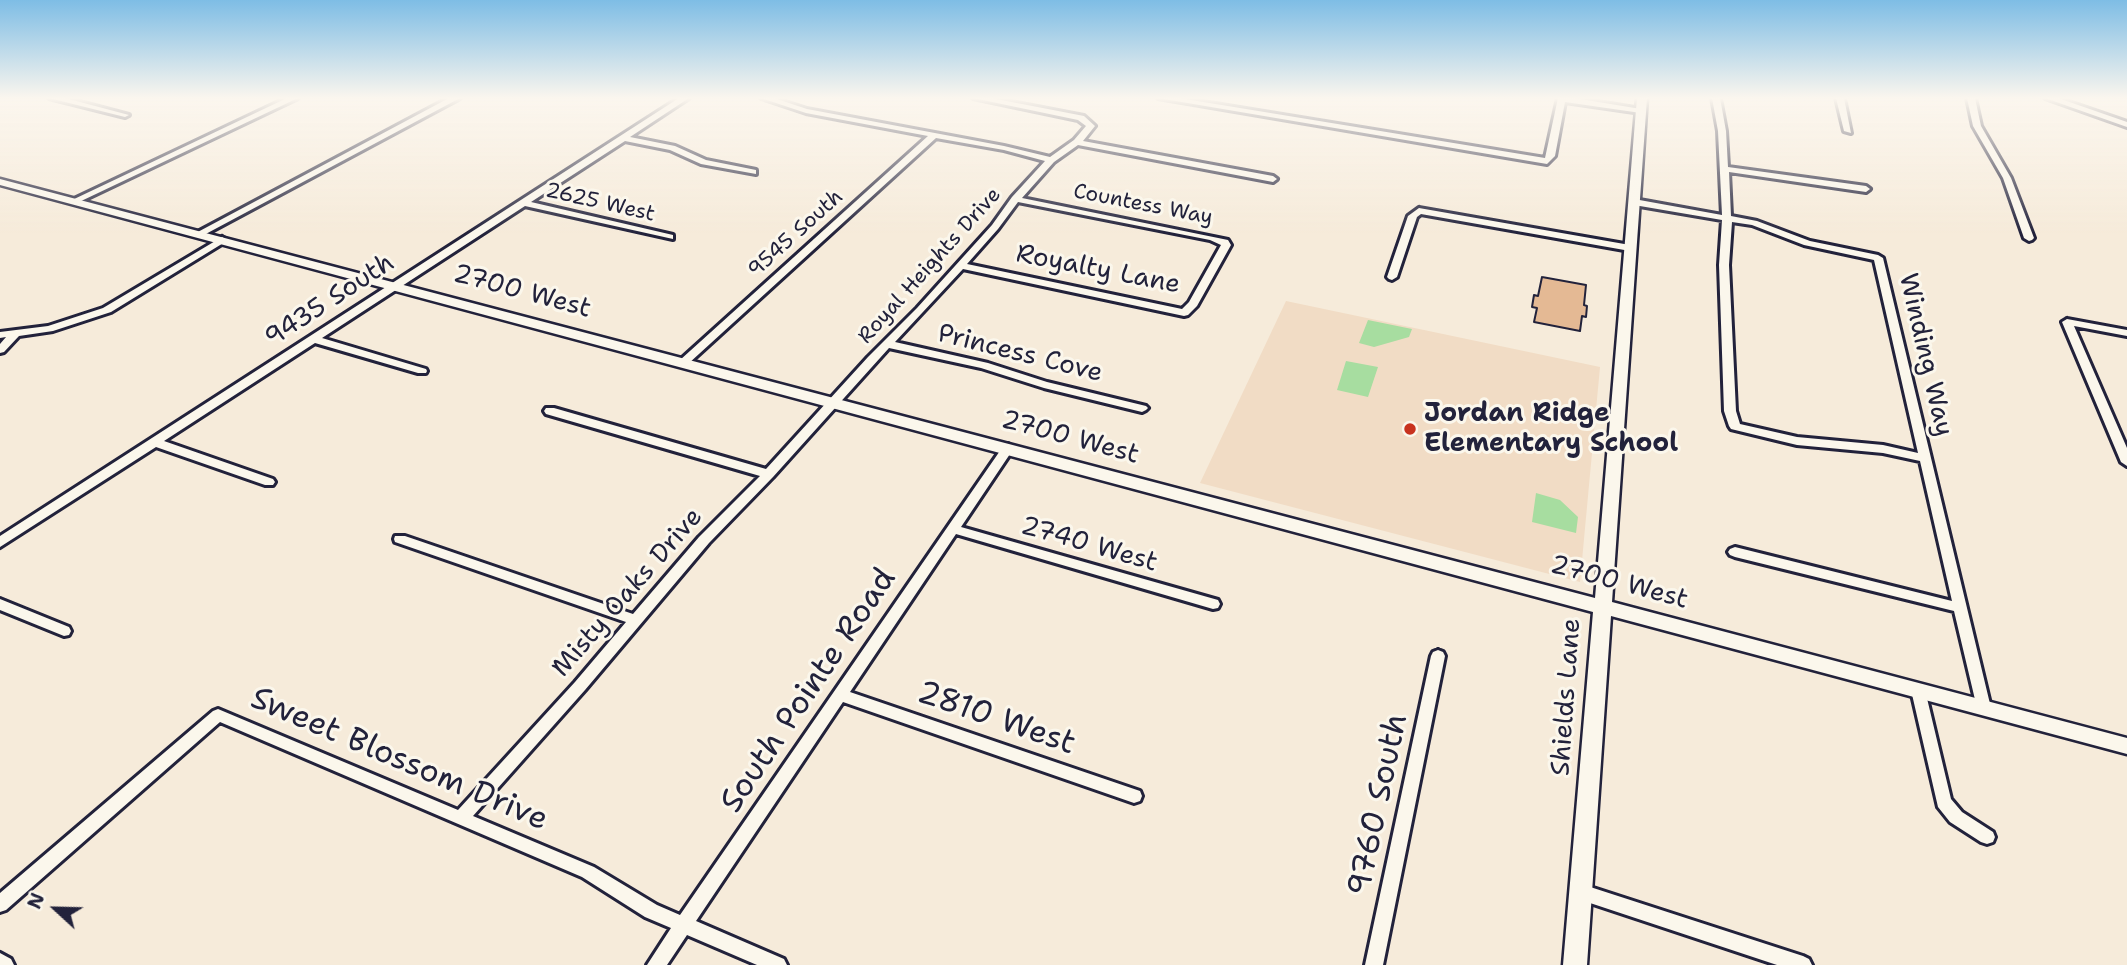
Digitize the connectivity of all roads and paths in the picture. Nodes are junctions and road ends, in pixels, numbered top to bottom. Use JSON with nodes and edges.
{"nodes":[{"id":1,"x":198,"y":143,"type":"edge"},
{"id":2,"x":371,"y":143,"type":"edge"},
{"id":3,"x":615,"y":143,"type":"edge"},
{"id":4,"x":648,"y":143,"type":"edge"},
{"id":5,"x":925,"y":143,"type":"edge"},
{"id":6,"x":972,"y":143,"type":"edge"},
{"id":7,"x":1076,"y":143,"type":"edge"},
{"id":8,"x":1083,"y":143,"type":"edge"},
{"id":9,"x":1436,"y":143,"type":"edge"},
{"id":10,"x":1554,"y":143,"type":"edge"},
{"id":11,"x":1638,"y":143,"type":"edge"},
{"id":12,"x":1721,"y":143,"type":"edge"},
{"id":13,"x":1987,"y":143,"type":"edge"},
{"id":14,"x":1051,"y":160,"type":"junction"},
{"id":15,"x":1724,"y":169,"type":"junction"},
{"id":16,"x":753,"y":172,"type":"dead end"},
{"id":17,"x":1273,"y":178,"type":"dead end"},
{"id":18,"x":0,"y":182,"type":"edge"},
{"id":19,"x":1866,"y":189,"type":"dead end"},
{"id":20,"x":1015,"y":199,"type":"junction"},
{"id":21,"x":74,"y":201,"type":"junction"},
{"id":22,"x":1634,"y":202,"type":"junction"},
{"id":23,"x":523,"y":203,"type":"junction"},
{"id":24,"x":1726,"y":218,"type":"junction"},
{"id":25,"x":199,"y":234,"type":"junction"},
{"id":26,"x":670,"y":237,"type":"dead end"},
{"id":27,"x":2029,"y":238,"type":"dead end"},
{"id":28,"x":222,"y":240,"type":"junction"},
{"id":29,"x":1630,"y":247,"type":"junction"},
{"id":30,"x":961,"y":266,"type":"junction"},
{"id":31,"x":1209,"y":277,"type":"joint"},
{"id":32,"x":1392,"y":277,"type":"dead end"},
{"id":33,"x":396,"y":286,"type":"junction"},
{"id":34,"x":2127,"y":333,"type":"edge"},
{"id":35,"x":0,"y":335,"type":"edge"},
{"id":36,"x":14,"y":335,"type":"junction"},
{"id":37,"x":313,"y":339,"type":"junction"},
{"id":38,"x":887,"y":344,"type":"junction"},
{"id":39,"x":0,"y":350,"type":"edge"},
{"id":40,"x":684,"y":362,"type":"junction"},
{"id":41,"x":422,"y":370,"type":"dead end"},
{"id":42,"x":834,"y":402,"type":"junction"},
{"id":43,"x":1142,"y":408,"type":"dead end"},
{"id":44,"x":550,"y":411,"type":"dead end"},
{"id":45,"x":154,"y":442,"type":"junction"},
{"id":46,"x":1008,"y":448,"type":"junction"},
{"id":47,"x":1925,"y":458,"type":"junction"},
{"id":48,"x":2127,"y":462,"type":"edge"},
{"id":49,"x":769,"y":474,"type":"junction"},
{"id":50,"x":269,"y":482,"type":"dead end"},
{"id":51,"x":953,"y":529,"type":"junction"},
{"id":52,"x":400,"y":539,"type":"dead end"},
{"id":53,"x":0,"y":542,"type":"edge"},
{"id":54,"x":1735,"y":552,"type":"dead end"},
{"id":55,"x":0,"y":604,"type":"edge"},
{"id":56,"x":1213,"y":604,"type":"dead end"},
{"id":57,"x":1602,"y":606,"type":"junction"},
{"id":58,"x":1961,"y":608,"type":"junction"},
{"id":59,"x":636,"y":620,"type":"junction"},
{"id":60,"x":64,"y":631,"type":"dead end"},
{"id":61,"x":1438,"y":656,"type":"dead end"},
{"id":62,"x":1918,"y":690,"type":"junction"},
{"id":63,"x":840,"y":695,"type":"junction"},
{"id":64,"x":1984,"y":708,"type":"junction"},
{"id":65,"x":2127,"y":746,"type":"edge"},
{"id":66,"x":1134,"y":796,"type":"dead end"},
{"id":67,"x":461,"y":818,"type":"junction"},
{"id":68,"x":1987,"y":837,"type":"dead end"},
{"id":69,"x":1581,"y":892,"type":"junction"},
{"id":70,"x":0,"y":904,"type":"edge"},
{"id":71,"x":683,"y":925,"type":"junction"},
{"id":72,"x":0,"y":962,"type":"edge"},
{"id":73,"x":5,"y":965,"type":"edge"},
{"id":74,"x":656,"y":965,"type":"edge"},
{"id":75,"x":778,"y":965,"type":"edge"},
{"id":76,"x":1374,"y":965,"type":"edge"},
{"id":77,"x":1575,"y":965,"type":"edge"},
{"id":78,"x":1803,"y":965,"type":"edge"}],
"edges":[{"from":1,"to":21,"type":"street"},
{"from":2,"to":25,"type":"street"},
{"from":3,"to":23,"type":"street","name":"9435 South"},
{"from":4,"to":16,"type":"street"},
{"from":5,"to":40,"type":"street","name":"9545 South"},
{"from":6,"to":14,"type":"street"},
{"from":7,"to":14,"type":"street","name":"Royal Heights Drive"},
{"from":8,"to":17,"type":"street"},
{"from":9,"to":10,"type":"street"},
{"from":11,"to":22,"type":"main road","name":"Shields Lane"},
{"from":12,"to":15,"type":"street"},
{"from":13,"to":27,"type":"street"},
{"from":14,"to":20,"type":"street","name":"Royal Heights Drive"},
{"from":15,"to":19,"type":"street"},
{"from":15,"to":24,"type":"street"},
{"from":18,"to":21,"type":"main road","name":"2700 West"},
{"from":20,"to":30,"type":"street","name":"Royal Heights Drive"},
{"from":20,"to":31,"type":"street","name":"Countess Way"},
{"from":21,"to":25,"type":"main road","name":"2700 West"},
{"from":22,"to":24,"type":"street","name":"Winding Way"},
{"from":22,"to":29,"type":"main road","name":"Shields Lane"},
{"from":23,"to":26,"type":"street","name":"2625 West"},
{"from":23,"to":33,"type":"street","name":"9435 South"},
{"from":24,"to":47,"type":"street","name":"Winding Way"},
{"from":24,"to":47,"type":"street"},
{"from":25,"to":28,"type":"main road","name":"2700 West"},
{"from":28,"to":33,"type":"main road","name":"2700 West"},
{"from":28,"to":36,"type":"street"},
{"from":29,"to":32,"type":"street"},
{"from":29,"to":57,"type":"main road","name":"Shields Lane"},
{"from":30,"to":31,"type":"street","name":"Royalty Lane"},
{"from":30,"to":38,"type":"street","name":"Royal Heights Drive"},
{"from":33,"to":37,"type":"street","name":"9435 South"},
{"from":33,"to":40,"type":"main road","name":"2700 West"},
{"from":34,"to":48,"type":"street"},
{"from":35,"to":36,"type":"street"},
{"from":36,"to":39,"type":"street"},
{"from":37,"to":41,"type":"street"},
{"from":37,"to":45,"type":"street","name":"9435 South"},
{"from":38,"to":42,"type":"street","name":"Royal Heights Drive"},
{"from":38,"to":43,"type":"street","name":"Princess Cove"},
{"from":40,"to":42,"type":"main road","name":"2700 West"},
{"from":42,"to":46,"type":"main road","name":"2700 West"},
{"from":42,"to":49,"type":"street","name":"Misty Oaks Drive"},
{"from":44,"to":49,"type":"street"},
{"from":45,"to":50,"type":"street"},
{"from":45,"to":53,"type":"street","name":"9435 South"},
{"from":46,"to":51,"type":"street","name":"South Pointe Road"},
{"from":46,"to":57,"type":"main road","name":"2700 West"},
{"from":47,"to":58,"type":"street","name":"Winding Way"},
{"from":49,"to":59,"type":"street","name":"Misty Oaks Drive"},
{"from":51,"to":56,"type":"street","name":"2740 West"},
{"from":51,"to":63,"type":"street","name":"South Pointe Road"},
{"from":52,"to":59,"type":"street"},
{"from":54,"to":58,"type":"street"},
{"from":55,"to":60,"type":"street"},
{"from":57,"to":62,"type":"main road","name":"2700 West"},
{"from":57,"to":69,"type":"main road","name":"Shields Lane"},
{"from":58,"to":64,"type":"street","name":"Winding Way"},
{"from":59,"to":67,"type":"street","name":"Misty Oaks Drive"},
{"from":61,"to":76,"type":"street","name":"9760 South"},
{"from":62,"to":64,"type":"main road","name":"2700 West"},
{"from":62,"to":68,"type":"street"},
{"from":63,"to":66,"type":"street","name":"2810 West"},
{"from":63,"to":71,"type":"street","name":"South Pointe Road"},
{"from":64,"to":65,"type":"main road","name":"2700 West"},
{"from":67,"to":70,"type":"street","name":"Sweet Blossom Drive"},
{"from":67,"to":71,"type":"street","name":"Sweet Blossom Drive"},
{"from":69,"to":77,"type":"main road","name":"Shields Lane"},
{"from":69,"to":78,"type":"street"},
{"from":71,"to":74,"type":"street","name":"South Pointe Road"},
{"from":71,"to":75,"type":"street","name":"Sweet Blossom Drive"},
{"from":72,"to":73,"type":"street"}]}
